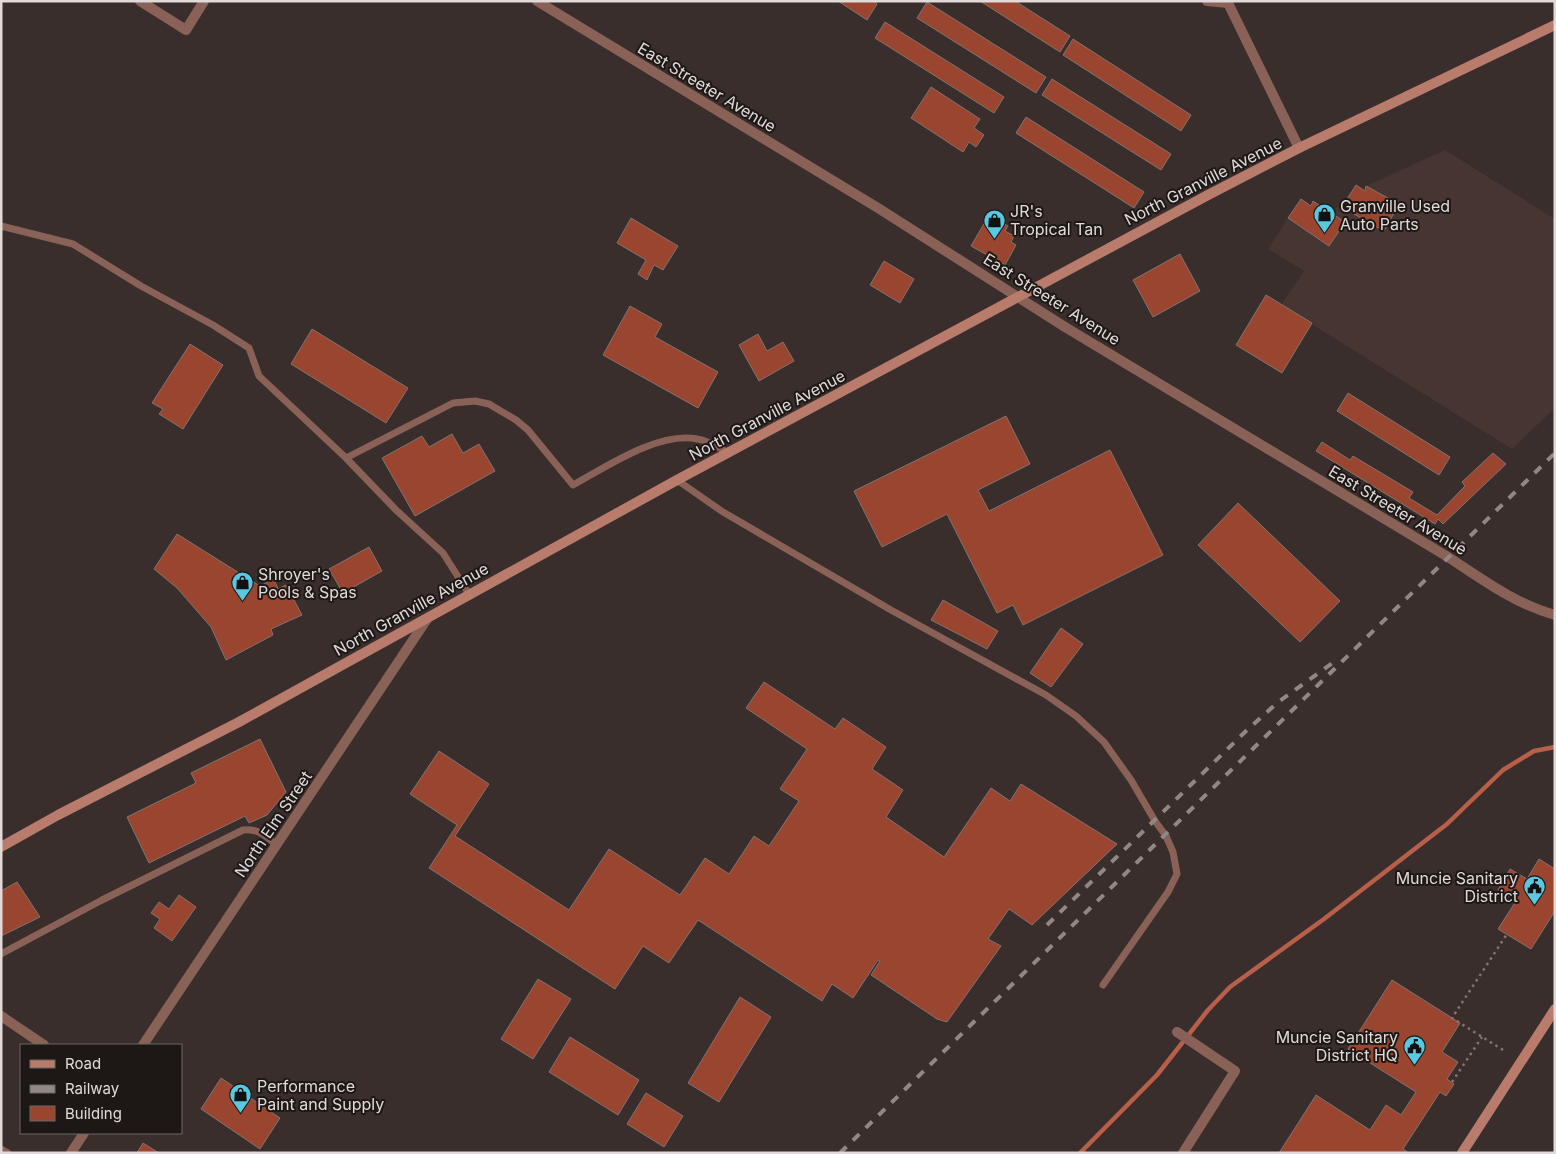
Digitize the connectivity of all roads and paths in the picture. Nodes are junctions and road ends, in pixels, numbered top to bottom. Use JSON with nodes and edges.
{"nodes":[{"id":1,"x":140,"y":1,"type":"edge"},
{"id":2,"x":204,"y":1,"type":"edge"},
{"id":3,"x":537,"y":1,"type":"edge"},
{"id":4,"x":1207,"y":1,"type":"edge"},
{"id":5,"x":1228,"y":2,"type":"edge"},
{"id":6,"x":1555,"y":25,"type":"edge"},
{"id":7,"x":1299,"y":148,"type":"junction"},
{"id":8,"x":1,"y":226,"type":"edge"},
{"id":9,"x":1018,"y":298,"type":"junction"},
{"id":10,"x":729,"y":453,"type":"junction"},
{"id":11,"x":346,"y":458,"type":"junction"},
{"id":12,"x":677,"y":480,"type":"junction"},
{"id":13,"x":469,"y":594,"type":"junction"},
{"id":14,"x":1555,"y":615,"type":"edge"},
{"id":15,"x":426,"y":619,"type":"junction"},
{"id":16,"x":277,"y":845,"type":"junction"},
{"id":17,"x":1,"y":847,"type":"edge"},
{"id":18,"x":1507,"y":934,"type":"dead end"},
{"id":19,"x":1,"y":954,"type":"edge"},
{"id":20,"x":1103,"y":985,"type":"dead end"},
{"id":21,"x":1555,"y":1009,"type":"edge"},
{"id":22,"x":1,"y":1016,"type":"edge"},
{"id":23,"x":1177,"y":1032,"type":"dead end"},
{"id":24,"x":1482,"y":1037,"type":"junction"},
{"id":25,"x":43,"y":1044,"type":"edge"},
{"id":26,"x":144,"y":1044,"type":"edge"},
{"id":27,"x":1503,"y":1050,"type":"dead end"},
{"id":28,"x":1452,"y":1082,"type":"dead end"},
{"id":29,"x":83,"y":1134,"type":"edge"},
{"id":30,"x":1,"y":1148,"type":"edge"},
{"id":31,"x":8,"y":1153,"type":"edge"},
{"id":32,"x":71,"y":1153,"type":"edge"},
{"id":33,"x":1183,"y":1153,"type":"edge"},
{"id":34,"x":1462,"y":1153,"type":"edge"}],
"edges":[{"from":1,"to":2,"type":"street"},
{"from":3,"to":9,"type":"street","name":"East Streeter Avenue"},
{"from":4,"to":5,"type":"street"},
{"from":5,"to":7,"type":"street"},
{"from":6,"to":7,"type":"main road","name":"North Granville Avenue"},
{"from":7,"to":9,"type":"main road","name":"North Granville Avenue"},
{"from":8,"to":11,"type":"lane"},
{"from":9,"to":10,"type":"main road","name":"North Granville Avenue"},
{"from":9,"to":14,"type":"street","name":"East Streeter Avenue"},
{"from":10,"to":11,"type":"lane"},
{"from":10,"to":12,"type":"main road","name":"North Granville Avenue"},
{"from":11,"to":13,"type":"lane"},
{"from":12,"to":13,"type":"main road","name":"North Granville Avenue"},
{"from":12,"to":20,"type":"lane"},
{"from":13,"to":15,"type":"main road","name":"North Granville Avenue"},
{"from":15,"to":16,"type":"street","name":"North Elm Street"},
{"from":15,"to":17,"type":"main road","name":"North Granville Avenue"},
{"from":16,"to":19,"type":"lane"},
{"from":16,"to":26,"type":"street","name":"North Elm Street"},
{"from":18,"to":24,"type":"path"},
{"from":21,"to":34,"type":"main road"},
{"from":22,"to":25,"type":"street"},
{"from":23,"to":33,"type":"street"},
{"from":24,"to":27,"type":"path"},
{"from":24,"to":28,"type":"path"},
{"from":29,"to":32,"type":"street"},
{"from":30,"to":31,"type":"lane"}]}
